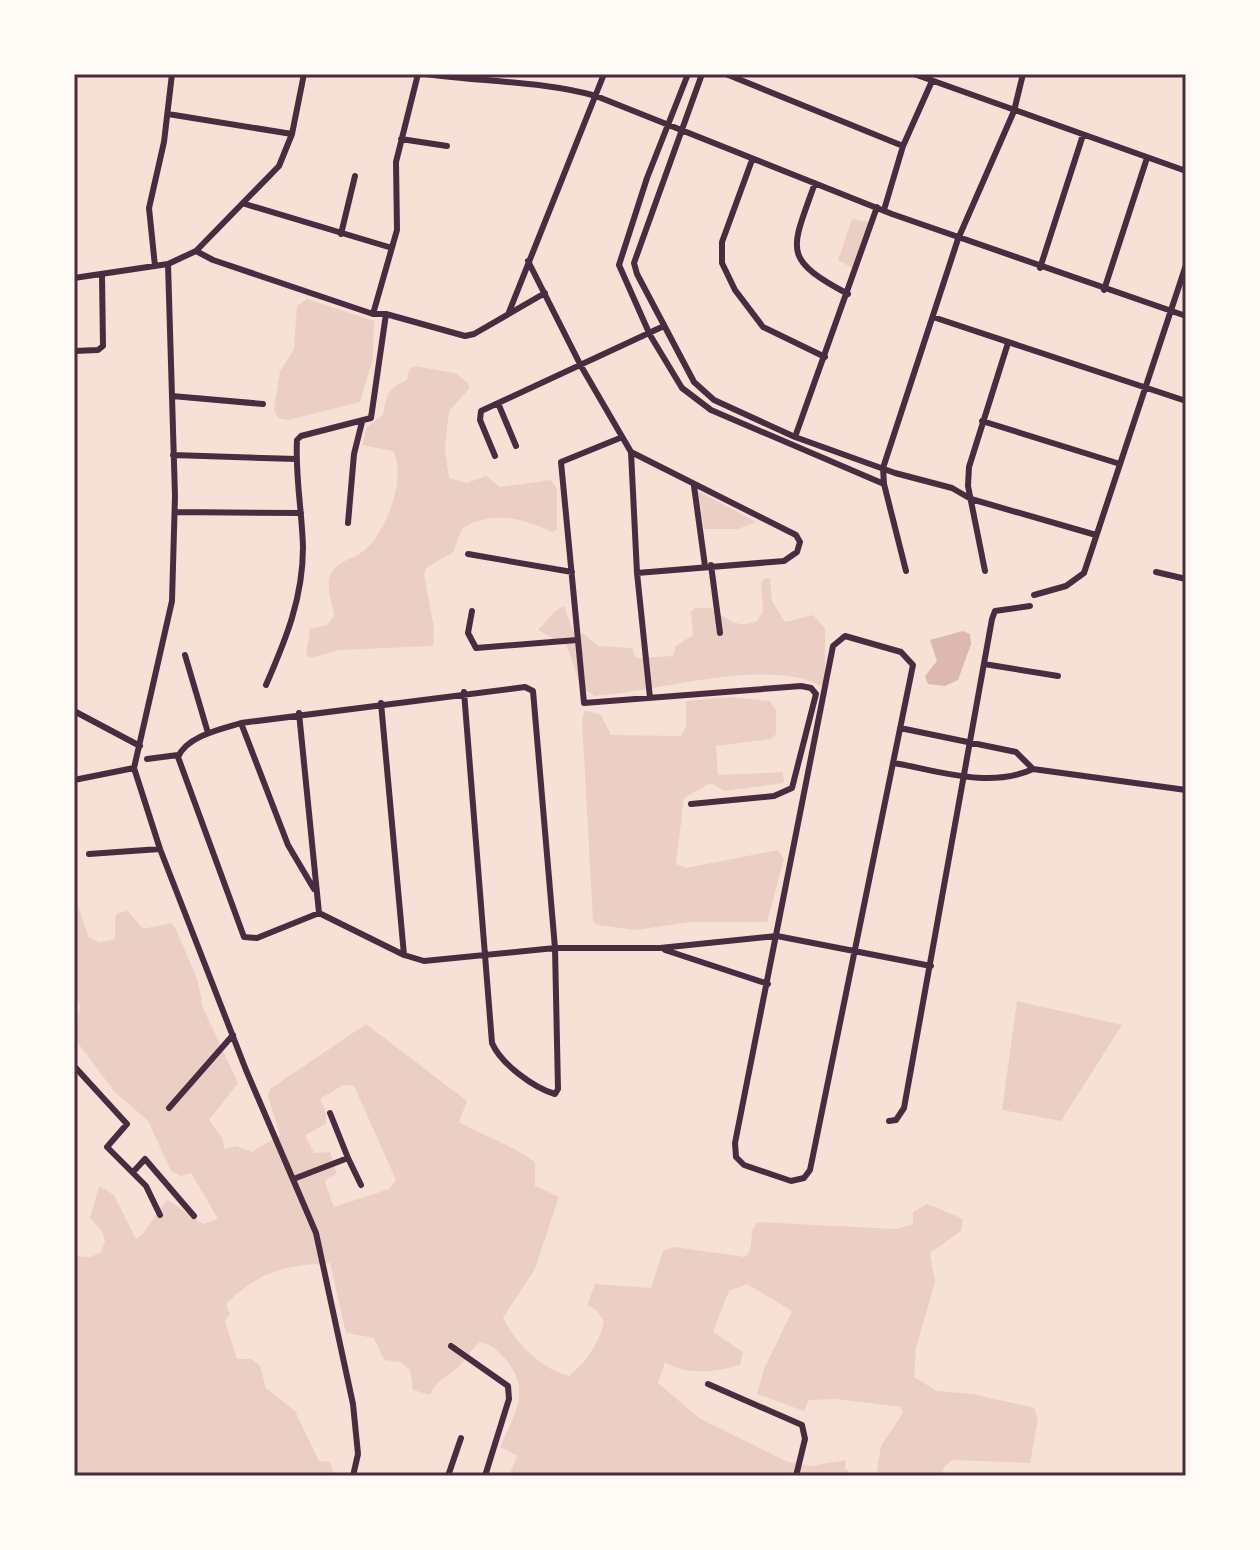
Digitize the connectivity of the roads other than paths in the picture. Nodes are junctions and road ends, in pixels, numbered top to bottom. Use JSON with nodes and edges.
{"nodes":[{"id":1,"x":172,"y":74,"type":"edge"},
{"id":2,"x":304,"y":74,"type":"edge"},
{"id":3,"x":418,"y":74,"type":"edge"},
{"id":4,"x":426,"y":74,"type":"edge"},
{"id":5,"x":604,"y":74,"type":"edge"},
{"id":6,"x":688,"y":74,"type":"edge"},
{"id":7,"x":702,"y":74,"type":"edge"},
{"id":8,"x":726,"y":74,"type":"edge"},
{"id":9,"x":914,"y":74,"type":"edge"},
{"id":10,"x":1023,"y":74,"type":"edge"},
{"id":11,"x":932,"y":81,"type":"junction"},
{"id":12,"x":596,"y":96,"type":"junction"},
{"id":13,"x":1014,"y":111,"type":"junction"},
{"id":14,"x":168,"y":114,"type":"junction"},
{"id":15,"x":666,"y":125,"type":"junction"},
{"id":16,"x":678,"y":131,"type":"junction"},
{"id":17,"x":292,"y":134,"type":"junction"},
{"id":18,"x":1083,"y":135,"type":"junction"},
{"id":19,"x":401,"y":139,"type":"junction"},
{"id":20,"x":447,"y":146,"type":"dead end"},
{"id":21,"x":903,"y":146,"type":"junction"},
{"id":22,"x":1147,"y":158,"type":"junction"},
{"id":23,"x":752,"y":160,"type":"junction"},
{"id":24,"x":1186,"y":171,"type":"edge"},
{"id":25,"x":355,"y":176,"type":"dead end"},
{"id":26,"x":815,"y":183,"type":"junction"},
{"id":27,"x":245,"y":204,"type":"junction"},
{"id":28,"x":880,"y":208,"type":"junction"},
{"id":29,"x":341,"y":234,"type":"junction"},
{"id":30,"x":958,"y":239,"type":"junction"},
{"id":31,"x":392,"y":248,"type":"junction"},
{"id":32,"x":196,"y":251,"type":"junction"},
{"id":33,"x":528,"y":261,"type":"junction"},
{"id":34,"x":168,"y":264,"type":"junction"},
{"id":35,"x":1186,"y":265,"type":"edge"},
{"id":36,"x":155,"y":266,"type":"junction"},
{"id":37,"x":1040,"y":268,"type":"junction"},
{"id":38,"x":102,"y":276,"type":"junction"},
{"id":39,"x":74,"y":278,"type":"edge"},
{"id":40,"x":1104,"y":290,"type":"junction"},
{"id":41,"x":545,"y":293,"type":"junction"},
{"id":42,"x":848,"y":294,"type":"junction"},
{"id":43,"x":1171,"y":311,"type":"junction"},
{"id":44,"x":373,"y":314,"type":"junction"},
{"id":45,"x":386,"y":314,"type":"junction"},
{"id":46,"x":509,"y":314,"type":"junction"},
{"id":47,"x":1186,"y":316,"type":"edge"},
{"id":48,"x":933,"y":317,"type":"junction"},
{"id":49,"x":664,"y":326,"type":"junction"},
{"id":50,"x":650,"y":335,"type":"junction"},
{"id":51,"x":1008,"y":343,"type":"junction"},
{"id":52,"x":74,"y":351,"type":"edge"},
{"id":53,"x":825,"y":357,"type":"junction"},
{"id":54,"x":581,"y":366,"type":"junction"},
{"id":55,"x":1144,"y":388,"type":"junction"},
{"id":56,"x":172,"y":396,"type":"junction"},
{"id":57,"x":1186,"y":401,"type":"edge"},
{"id":58,"x":498,"y":403,"type":"junction"},
{"id":59,"x":263,"y":404,"type":"dead end"},
{"id":60,"x":724,"y":406,"type":"junction"},
{"id":61,"x":721,"y":415,"type":"junction"},
{"id":62,"x":982,"y":421,"type":"junction"},
{"id":63,"x":362,"y":422,"type":"junction"},
{"id":64,"x":620,"y":438,"type":"junction"},
{"id":65,"x":794,"y":440,"type":"junction"},
{"id":66,"x":516,"y":446,"type":"dead end"},
{"id":67,"x":631,"y":452,"type":"junction"},
{"id":68,"x":173,"y":455,"type":"junction"},
{"id":69,"x":495,"y":456,"type":"dead end"},
{"id":70,"x":296,"y":459,"type":"junction"},
{"id":71,"x":1120,"y":464,"type":"junction"},
{"id":72,"x":883,"y":468,"type":"junction"},
{"id":73,"x":884,"y":484,"type":"junction"},
{"id":74,"x":694,"y":486,"type":"junction"},
{"id":75,"x":971,"y":499,"type":"junction"},
{"id":76,"x":175,"y":512,"type":"junction"},
{"id":77,"x":301,"y":513,"type":"junction"},
{"id":78,"x":348,"y":523,"type":"dead end"},
{"id":79,"x":1096,"y":535,"type":"junction"},
{"id":80,"x":468,"y":554,"type":"dead end"},
{"id":81,"x":708,"y":566,"type":"junction"},
{"id":82,"x":906,"y":571,"type":"dead end"},
{"id":83,"x":985,"y":571,"type":"dead end"},
{"id":84,"x":572,"y":572,"type":"junction"},
{"id":85,"x":1156,"y":572,"type":"dead end"},
{"id":86,"x":637,"y":573,"type":"junction"},
{"id":87,"x":1186,"y":579,"type":"edge"},
{"id":88,"x":1034,"y":595,"type":"dead end"},
{"id":89,"x":1030,"y":606,"type":"dead end"},
{"id":90,"x":472,"y":611,"type":"dead end"},
{"id":91,"x":720,"y":633,"type":"dead end"},
{"id":92,"x":577,"y":640,"type":"junction"},
{"id":93,"x":185,"y":655,"type":"dead end"},
{"id":94,"x":984,"y":664,"type":"junction"},
{"id":95,"x":1058,"y":676,"type":"dead end"},
{"id":96,"x":266,"y":685,"type":"dead end"},
{"id":97,"x":464,"y":692,"type":"junction"},
{"id":98,"x":650,"y":698,"type":"junction"},
{"id":99,"x":381,"y":703,"type":"junction"},
{"id":100,"x":74,"y":711,"type":"edge"},
{"id":101,"x":299,"y":713,"type":"junction"},
{"id":102,"x":241,"y":723,"type":"junction"},
{"id":103,"x":900,"y":728,"type":"junction"},
{"id":104,"x":208,"y":733,"type":"junction"},
{"id":105,"x":971,"y":742,"type":"junction"},
{"id":106,"x":140,"y":746,"type":"junction"},
{"id":107,"x":178,"y":755,"type":"junction"},
{"id":108,"x":147,"y":759,"type":"dead end"},
{"id":109,"x":894,"y":763,"type":"junction"},
{"id":110,"x":134,"y":768,"type":"junction"},
{"id":111,"x":1033,"y":769,"type":"junction"},
{"id":112,"x":965,"y":776,"type":"junction"},
{"id":113,"x":74,"y":780,"type":"edge"},
{"id":114,"x":1186,"y":790,"type":"edge"},
{"id":115,"x":691,"y":804,"type":"dead end"},
{"id":116,"x":160,"y":849,"type":"junction"},
{"id":117,"x":89,"y":854,"type":"dead end"},
{"id":118,"x":316,"y":892,"type":"junction"},
{"id":119,"x":319,"y":913,"type":"junction"},
{"id":120,"x":777,"y":936,"type":"junction"},
{"id":121,"x":555,"y":948,"type":"junction"},
{"id":122,"x":660,"y":948,"type":"junction"},
{"id":123,"x":854,"y":952,"type":"junction"},
{"id":124,"x":404,"y":955,"type":"junction"},
{"id":125,"x":483,"y":955,"type":"junction"},
{"id":126,"x":931,"y":966,"type":"junction"},
{"id":127,"x":768,"y":984,"type":"junction"},
{"id":128,"x":233,"y":1035,"type":"junction"},
{"id":129,"x":74,"y":1066,"type":"edge"},
{"id":130,"x":169,"y":1108,"type":"dead end"},
{"id":131,"x":330,"y":1113,"type":"dead end"},
{"id":132,"x":889,"y":1121,"type":"dead end"},
{"id":133,"x":348,"y":1158,"type":"junction"},
{"id":134,"x":134,"y":1171,"type":"junction"},
{"id":135,"x":159,"y":1176,"type":"junction"},
{"id":136,"x":296,"y":1178,"type":"junction"},
{"id":137,"x":361,"y":1185,"type":"dead end"},
{"id":138,"x":146,"y":1186,"type":"junction"},
{"id":139,"x":160,"y":1215,"type":"dead end"},
{"id":140,"x":194,"y":1216,"type":"dead end"},
{"id":141,"x":451,"y":1346,"type":"dead end"},
{"id":142,"x":708,"y":1384,"type":"dead end"},
{"id":143,"x":461,"y":1438,"type":"dead end"},
{"id":144,"x":353,"y":1476,"type":"edge"},
{"id":145,"x":448,"y":1476,"type":"edge"},
{"id":146,"x":485,"y":1476,"type":"edge"},
{"id":147,"x":796,"y":1476,"type":"edge"}],
"edges":[{"from":1,"to":14,"type":"street"},
{"from":2,"to":17,"type":"street"},
{"from":3,"to":19,"type":"street"},
{"from":4,"to":12,"type":"street"},
{"from":5,"to":12,"type":"street"},
{"from":6,"to":15,"type":"street"},
{"from":7,"to":16,"type":"street"},
{"from":8,"to":21,"type":"street"},
{"from":9,"to":11,"type":"street"},
{"from":10,"to":13,"type":"street"},
{"from":11,"to":13,"type":"street"},
{"from":11,"to":21,"type":"street"},
{"from":12,"to":15,"type":"street"},
{"from":12,"to":33,"type":"street"},
{"from":13,"to":18,"type":"street"},
{"from":13,"to":30,"type":"street"},
{"from":14,"to":17,"type":"street"},
{"from":14,"to":36,"type":"street"},
{"from":15,"to":16,"type":"street"},
{"from":15,"to":50,"type":"street"},
{"from":16,"to":23,"type":"street"},
{"from":16,"to":49,"type":"street"},
{"from":17,"to":27,"type":"street"},
{"from":18,"to":22,"type":"street"},
{"from":18,"to":37,"type":"street"},
{"from":19,"to":20,"type":"street"},
{"from":19,"to":31,"type":"street"},
{"from":21,"to":28,"type":"street"},
{"from":22,"to":24,"type":"street"},
{"from":22,"to":40,"type":"street"},
{"from":23,"to":26,"type":"street"},
{"from":23,"to":53,"type":"street"},
{"from":25,"to":29,"type":"street"},
{"from":26,"to":28,"type":"street"},
{"from":26,"to":42,"type":"street"},
{"from":27,"to":29,"type":"street"},
{"from":27,"to":32,"type":"street"},
{"from":28,"to":30,"type":"street"},
{"from":28,"to":42,"type":"street"},
{"from":29,"to":31,"type":"street"},
{"from":30,"to":37,"type":"street"},
{"from":30,"to":48,"type":"street"},
{"from":31,"to":44,"type":"street"},
{"from":32,"to":34,"type":"street"},
{"from":32,"to":44,"type":"street"},
{"from":33,"to":41,"type":"street"},
{"from":33,"to":46,"type":"street"},
{"from":34,"to":36,"type":"street"},
{"from":34,"to":56,"type":"street"},
{"from":35,"to":43,"type":"street"},
{"from":36,"to":38,"type":"street"},
{"from":37,"to":40,"type":"street"},
{"from":38,"to":39,"type":"street"},
{"from":38,"to":52,"type":"street"},
{"from":40,"to":43,"type":"street"},
{"from":41,"to":46,"type":"street"},
{"from":41,"to":54,"type":"street"},
{"from":42,"to":53,"type":"street"},
{"from":43,"to":47,"type":"street"},
{"from":43,"to":55,"type":"street"},
{"from":44,"to":45,"type":"street"},
{"from":45,"to":46,"type":"street"},
{"from":45,"to":63,"type":"street"},
{"from":48,"to":51,"type":"street"},
{"from":48,"to":72,"type":"street"},
{"from":49,"to":50,"type":"street"},
{"from":49,"to":60,"type":"street"},
{"from":50,"to":54,"type":"street"},
{"from":50,"to":61,"type":"street"},
{"from":51,"to":55,"type":"street"},
{"from":51,"to":62,"type":"street"},
{"from":53,"to":65,"type":"street"},
{"from":54,"to":58,"type":"street"},
{"from":54,"to":64,"type":"street"},
{"from":55,"to":57,"type":"street"},
{"from":55,"to":71,"type":"street"},
{"from":56,"to":59,"type":"street"},
{"from":56,"to":68,"type":"street"},
{"from":58,"to":66,"type":"street"},
{"from":58,"to":69,"type":"street"},
{"from":60,"to":61,"type":"street"},
{"from":60,"to":65,"type":"street"},
{"from":61,"to":65,"type":"street"},
{"from":62,"to":71,"type":"street"},
{"from":62,"to":75,"type":"street"},
{"from":63,"to":70,"type":"street"},
{"from":63,"to":78,"type":"street"},
{"from":64,"to":67,"type":"street"},
{"from":64,"to":84,"type":"street"},
{"from":65,"to":72,"type":"street"},
{"from":65,"to":73,"type":"street"},
{"from":67,"to":74,"type":"street"},
{"from":67,"to":86,"type":"street"},
{"from":68,"to":70,"type":"street"},
{"from":68,"to":76,"type":"street"},
{"from":70,"to":77,"type":"street"},
{"from":71,"to":79,"type":"street"},
{"from":72,"to":73,"type":"street"},
{"from":72,"to":75,"type":"street"},
{"from":73,"to":82,"type":"street"},
{"from":74,"to":81,"type":"street"},
{"from":74,"to":81,"type":"street"},
{"from":75,"to":79,"type":"street"},
{"from":75,"to":83,"type":"street"},
{"from":76,"to":77,"type":"street"},
{"from":76,"to":106,"type":"street"},
{"from":77,"to":96,"type":"street"},
{"from":79,"to":88,"type":"street"},
{"from":80,"to":84,"type":"street"},
{"from":81,"to":86,"type":"street"},
{"from":81,"to":91,"type":"street"},
{"from":84,"to":92,"type":"street"},
{"from":85,"to":87,"type":"street"},
{"from":86,"to":98,"type":"street"},
{"from":89,"to":94,"type":"street"},
{"from":90,"to":92,"type":"street"},
{"from":92,"to":98,"type":"street"},
{"from":93,"to":104,"type":"street"},
{"from":94,"to":95,"type":"street"},
{"from":94,"to":105,"type":"street"},
{"from":97,"to":99,"type":"street"},
{"from":97,"to":121,"type":"street"},
{"from":97,"to":125,"type":"street"},
{"from":98,"to":115,"type":"street"},
{"from":99,"to":101,"type":"street"},
{"from":99,"to":124,"type":"street"},
{"from":100,"to":106,"type":"street"},
{"from":101,"to":102,"type":"street"},
{"from":101,"to":118,"type":"street"},
{"from":102,"to":104,"type":"street"},
{"from":102,"to":118,"type":"street"},
{"from":103,"to":105,"type":"street"},
{"from":103,"to":109,"type":"street"},
{"from":103,"to":120,"type":"street"},
{"from":104,"to":107,"type":"street"},
{"from":105,"to":111,"type":"street"},
{"from":105,"to":112,"type":"street"},
{"from":106,"to":110,"type":"street"},
{"from":107,"to":108,"type":"street"},
{"from":107,"to":119,"type":"street"},
{"from":109,"to":112,"type":"street"},
{"from":109,"to":123,"type":"street"},
{"from":110,"to":113,"type":"street"},
{"from":110,"to":116,"type":"street"},
{"from":111,"to":112,"type":"street"},
{"from":111,"to":114,"type":"street"},
{"from":112,"to":126,"type":"street"},
{"from":116,"to":117,"type":"street"},
{"from":116,"to":128,"type":"street"},
{"from":118,"to":119,"type":"street"},
{"from":119,"to":124,"type":"street"},
{"from":120,"to":122,"type":"street"},
{"from":120,"to":123,"type":"street"},
{"from":120,"to":127,"type":"street"},
{"from":121,"to":122,"type":"street"},
{"from":121,"to":125,"type":"street"},
{"from":121,"to":125,"type":"street"},
{"from":122,"to":127,"type":"street"},
{"from":123,"to":126,"type":"street"},
{"from":123,"to":127,"type":"street"},
{"from":124,"to":125,"type":"street"},
{"from":126,"to":132,"type":"street"},
{"from":128,"to":130,"type":"street"},
{"from":128,"to":136,"type":"street"},
{"from":129,"to":134,"type":"street"},
{"from":131,"to":133,"type":"street"},
{"from":133,"to":136,"type":"street"},
{"from":133,"to":137,"type":"street"},
{"from":134,"to":135,"type":"street"},
{"from":134,"to":138,"type":"street"},
{"from":135,"to":138,"type":"street"},
{"from":135,"to":140,"type":"street"},
{"from":136,"to":144,"type":"street"},
{"from":138,"to":139,"type":"street"},
{"from":141,"to":146,"type":"street"},
{"from":142,"to":147,"type":"street"},
{"from":143,"to":145,"type":"street"}]}
